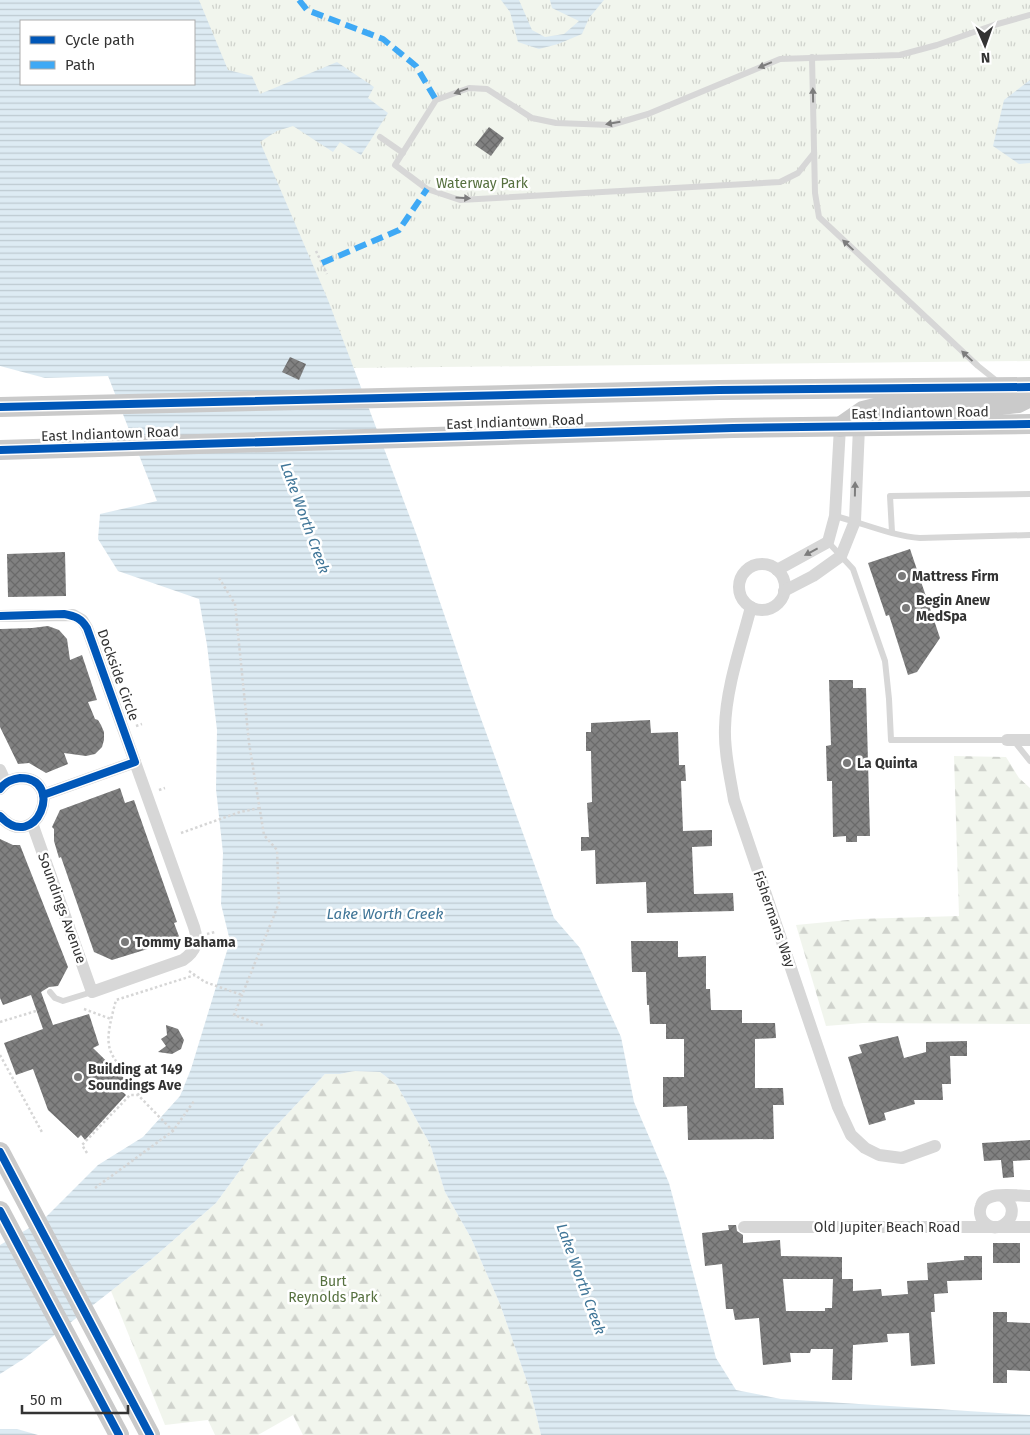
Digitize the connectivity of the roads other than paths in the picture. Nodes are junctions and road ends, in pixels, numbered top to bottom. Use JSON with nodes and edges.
{"nodes":[{"id":1,"x":1030,"y":15,"type":"edge"},
{"id":2,"x":812,"y":57,"type":"junction"},
{"id":3,"x":380,"y":137,"type":"dead end"},
{"id":4,"x":403,"y":153,"type":"junction"},
{"id":5,"x":814,"y":153,"type":"junction"},
{"id":6,"x":1004,"y":387,"type":"junction"},
{"id":7,"x":1030,"y":387,"type":"edge"},
{"id":8,"x":1030,"y":397,"type":"edge"},
{"id":9,"x":0,"y":407,"type":"edge"},
{"id":10,"x":1030,"y":424,"type":"edge"},
{"id":11,"x":849,"y":427,"type":"junction"},
{"id":12,"x":0,"y":450,"type":"edge"},
{"id":13,"x":1030,"y":494,"type":"edge"},
{"id":14,"x":835,"y":516,"type":"junction"},
{"id":15,"x":855,"y":521,"type":"junction"},
{"id":16,"x":892,"y":532,"type":"junction"},
{"id":17,"x":1030,"y":536,"type":"edge"},
{"id":18,"x":828,"y":542,"type":"junction"},
{"id":19,"x":841,"y":556,"type":"junction"},
{"id":20,"x":778,"y":570,"type":"junction"},
{"id":21,"x":784,"y":591,"type":"junction"},
{"id":22,"x":751,"y":607,"type":"junction"},
{"id":23,"x":0,"y":616,"type":"edge"},
{"id":24,"x":1010,"y":740,"type":"junction"},
{"id":25,"x":1030,"y":740,"type":"edge"},
{"id":26,"x":135,"y":762,"type":"junction"},
{"id":27,"x":1030,"y":762,"type":"edge"},
{"id":28,"x":0,"y":770,"type":"edge"},
{"id":29,"x":3,"y":786,"type":"edge"},
{"id":30,"x":43,"y":795,"type":"junction"},
{"id":31,"x":0,"y":816,"type":"edge"},
{"id":32,"x":32,"y":823,"type":"junction"},
{"id":33,"x":50,"y":992,"type":"dead end"},
{"id":34,"x":92,"y":992,"type":"junction"},
{"id":35,"x":935,"y":1146,"type":"dead end"},
{"id":36,"x":0,"y":1152,"type":"edge"},
{"id":37,"x":1002,"y":1196,"type":"junction"},
{"id":38,"x":1030,"y":1196,"type":"edge"},
{"id":39,"x":4,"y":1217,"type":"edge"},
{"id":40,"x":744,"y":1227,"type":"dead end"},
{"id":41,"x":997,"y":1227,"type":"junction"},
{"id":42,"x":1030,"y":1228,"type":"edge"},
{"id":43,"x":119,"y":1435,"type":"edge"},
{"id":44,"x":150,"y":1435,"type":"edge"}],
"edges":[{"from":1,"to":2,"type":"lane"},
{"from":2,"to":4,"type":"lane","one_way":true},
{"from":5,"to":2,"type":"lane","one_way":true},
{"from":3,"to":4,"type":"lane"},
{"from":4,"to":5,"type":"lane","one_way":true},
{"from":6,"to":5,"type":"lane","one_way":true},
{"from":6,"to":7,"type":"main road","name":"East Indiantown Road"},
{"from":6,"to":9,"type":"main road","name":"East Indiantown Road"},
{"from":8,"to":11,"type":"main road"},
{"from":10,"to":11,"type":"main road","name":"East Indiantown Road"},
{"from":11,"to":12,"type":"main road","name":"East Indiantown Road"},
{"from":11,"to":14,"type":"street"},
{"from":15,"to":11,"type":"street","one_way":true},
{"from":13,"to":16,"type":"lane"},
{"from":14,"to":15,"type":"lane"},
{"from":14,"to":18,"type":"street"},
{"from":15,"to":16,"type":"lane"},
{"from":15,"to":19,"type":"street"},
{"from":16,"to":17,"type":"lane"},
{"from":18,"to":19,"type":"lane"},
{"from":18,"to":20,"type":"street","one_way":true},
{"from":19,"to":21,"type":"street"},
{"from":19,"to":24,"type":"lane"},
{"from":20,"to":21,"type":"street"},
{"from":20,"to":22,"type":"street"},
{"from":21,"to":22,"type":"street"},
{"from":22,"to":35,"type":"street","name":"Fishermans Way"},
{"from":23,"to":26,"type":"street","name":"Dockside Circle"},
{"from":24,"to":25,"type":"street"},
{"from":24,"to":27,"type":"lane"},
{"from":26,"to":30,"type":"street"},
{"from":26,"to":34,"type":"street","name":"Dockside Circle"},
{"from":28,"to":29,"type":"street"},
{"from":29,"to":30,"type":"street"},
{"from":30,"to":32,"type":"street"},
{"from":31,"to":32,"type":"street"},
{"from":32,"to":34,"type":"street","name":"Soundings Avenue"},
{"from":33,"to":34,"type":"lane"},
{"from":36,"to":44,"type":"main road"},
{"from":37,"to":38,"type":"street"},
{"from":37,"to":41,"type":"street"},
{"from":37,"to":41,"type":"street"},
{"from":39,"to":43,"type":"main road"},
{"from":40,"to":41,"type":"street","name":"Old Jupiter Beach Road"},
{"from":41,"to":42,"type":"street","name":"Old Jupiter Beach Road"}]}
